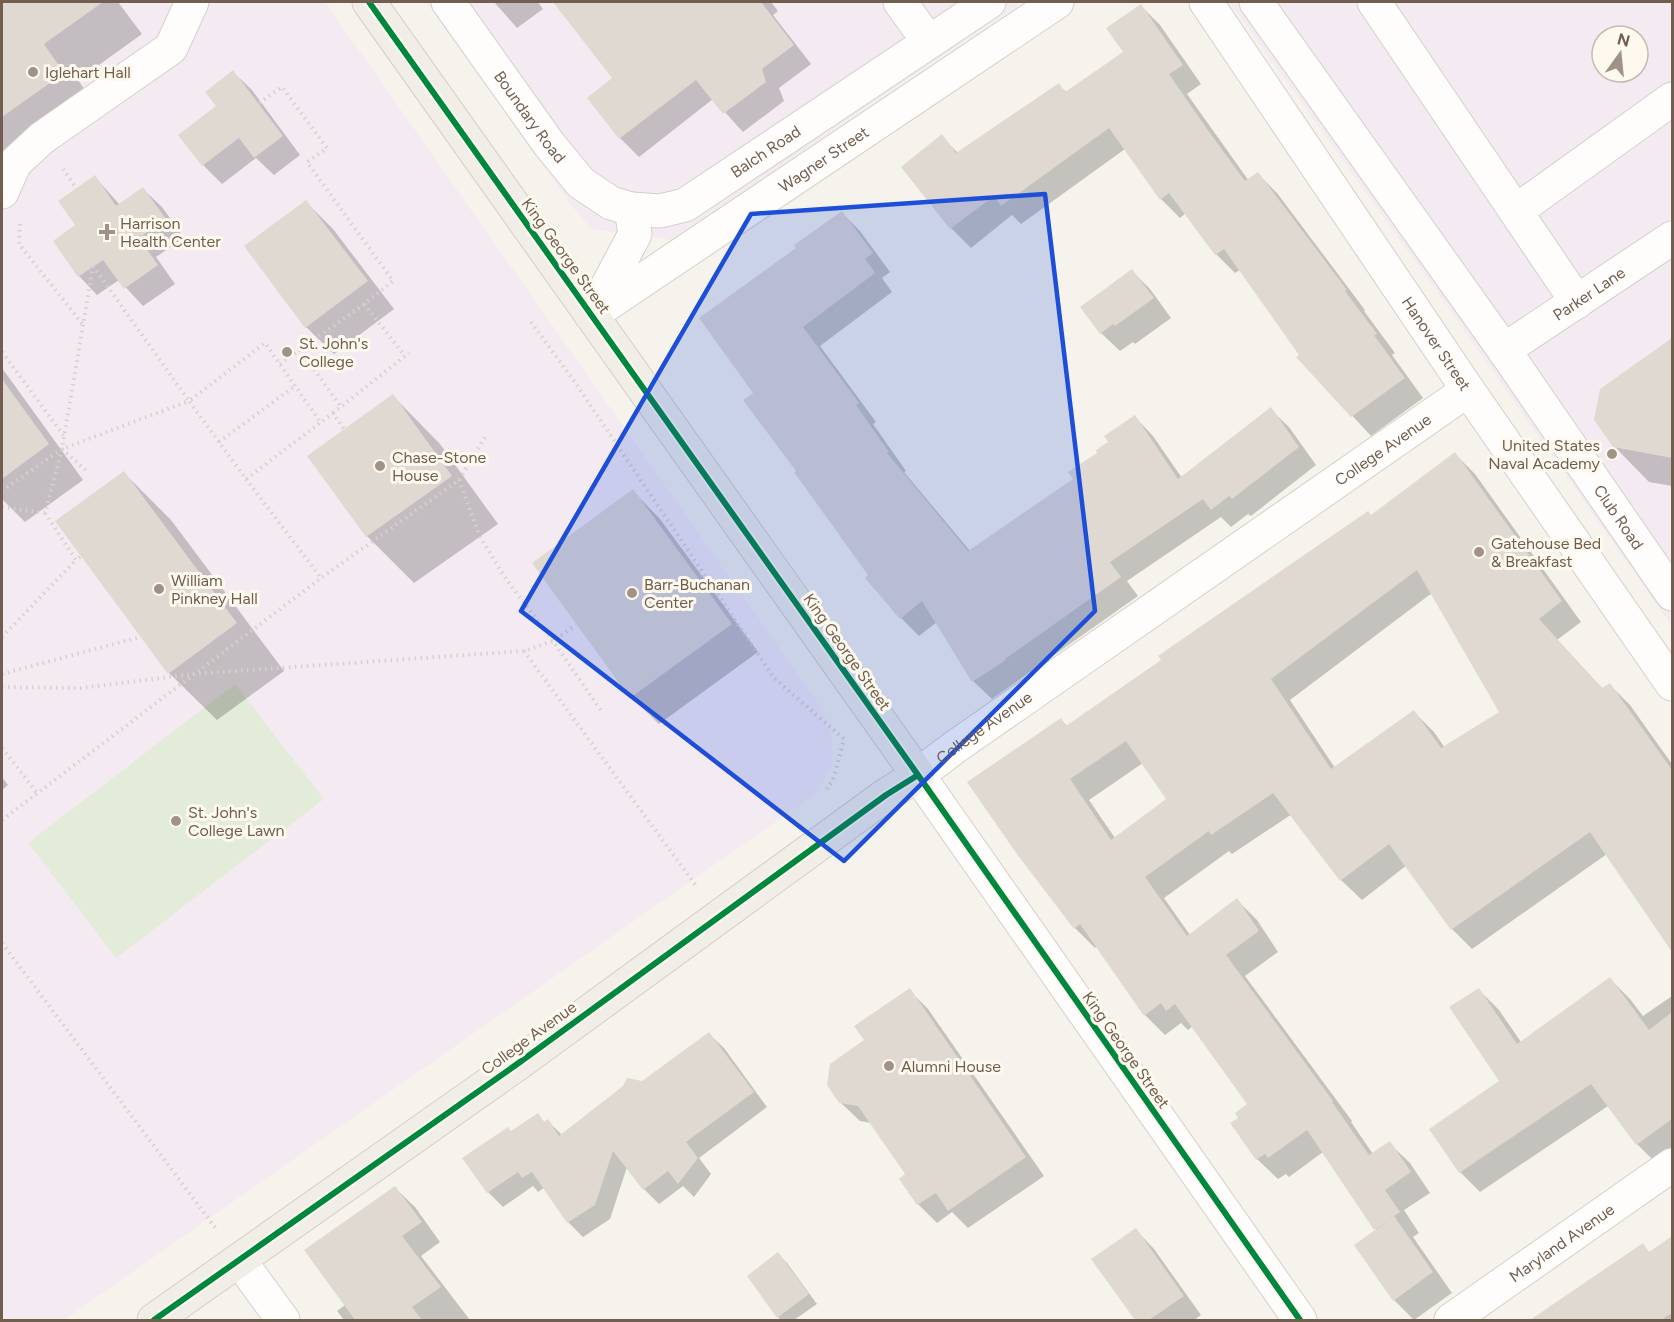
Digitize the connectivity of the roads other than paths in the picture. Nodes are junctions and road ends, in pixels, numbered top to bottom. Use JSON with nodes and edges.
{"nodes":[{"id":1,"x":192,"y":2,"type":"edge"},
{"id":2,"x":369,"y":2,"type":"edge"},
{"id":3,"x":448,"y":2,"type":"edge"},
{"id":4,"x":900,"y":2,"type":"edge"},
{"id":5,"x":989,"y":2,"type":"edge"},
{"id":6,"x":1057,"y":2,"type":"edge"},
{"id":7,"x":1206,"y":2,"type":"edge"},
{"id":8,"x":1256,"y":2,"type":"edge"},
{"id":9,"x":1374,"y":2,"type":"edge"},
{"id":10,"x":929,"y":42,"type":"junction"},
{"id":11,"x":1672,"y":99,"type":"edge"},
{"id":12,"x":11,"y":203,"type":"edge"},
{"id":13,"x":631,"y":209,"type":"junction"},
{"id":14,"x":1516,"y":211,"type":"junction"},
{"id":15,"x":1672,"y":238,"type":"edge"},
{"id":16,"x":1577,"y":302,"type":"junction"},
{"id":17,"x":591,"y":315,"type":"junction"},
{"id":18,"x":1504,"y":350,"type":"junction"},
{"id":19,"x":1468,"y":390,"type":"junction"},
{"id":20,"x":1672,"y":594,"type":"edge"},
{"id":21,"x":1672,"y":684,"type":"edge"},
{"id":22,"x":918,"y":775,"type":"junction"},
{"id":23,"x":1672,"y":1165,"type":"edge"},
{"id":24,"x":240,"y":1261,"type":"junction"},
{"id":25,"x":154,"y":1320,"type":"edge"},
{"id":26,"x":283,"y":1320,"type":"edge"},
{"id":27,"x":1300,"y":1320,"type":"edge"},
{"id":28,"x":1451,"y":1320,"type":"edge"}],
"edges":[{"from":1,"to":12,"type":"street"},
{"from":2,"to":17,"type":"main road","name":"King George Street"},
{"from":3,"to":13,"type":"street","name":"Boundary Road"},
{"from":4,"to":10,"type":"street"},
{"from":5,"to":10,"type":"street","name":"Balch Road"},
{"from":6,"to":17,"type":"street","name":"Wagner Street"},
{"from":7,"to":19,"type":"street","name":"Hanover Street"},
{"from":8,"to":18,"type":"street","name":"Club Road"},
{"from":9,"to":14,"type":"street"},
{"from":10,"to":13,"type":"street","name":"Balch Road"},
{"from":11,"to":14,"type":"street"},
{"from":13,"to":17,"type":"street"},
{"from":14,"to":16,"type":"street"},
{"from":15,"to":16,"type":"street","name":"Parker Lane"},
{"from":16,"to":18,"type":"street","name":"Parker Lane"},
{"from":17,"to":22,"type":"main road","name":"King George Street"},
{"from":18,"to":20,"type":"street","name":"Club Road"},
{"from":19,"to":21,"type":"street","name":"Hanover Street"},
{"from":19,"to":22,"type":"street","name":"College Avenue"},
{"from":22,"to":24,"type":"main road","name":"College Avenue"},
{"from":22,"to":27,"type":"street","name":"King George Street"},
{"from":23,"to":28,"type":"street","name":"Maryland Avenue"},
{"from":24,"to":25,"type":"main road","name":"College Avenue"},
{"from":24,"to":26,"type":"street"}]}
